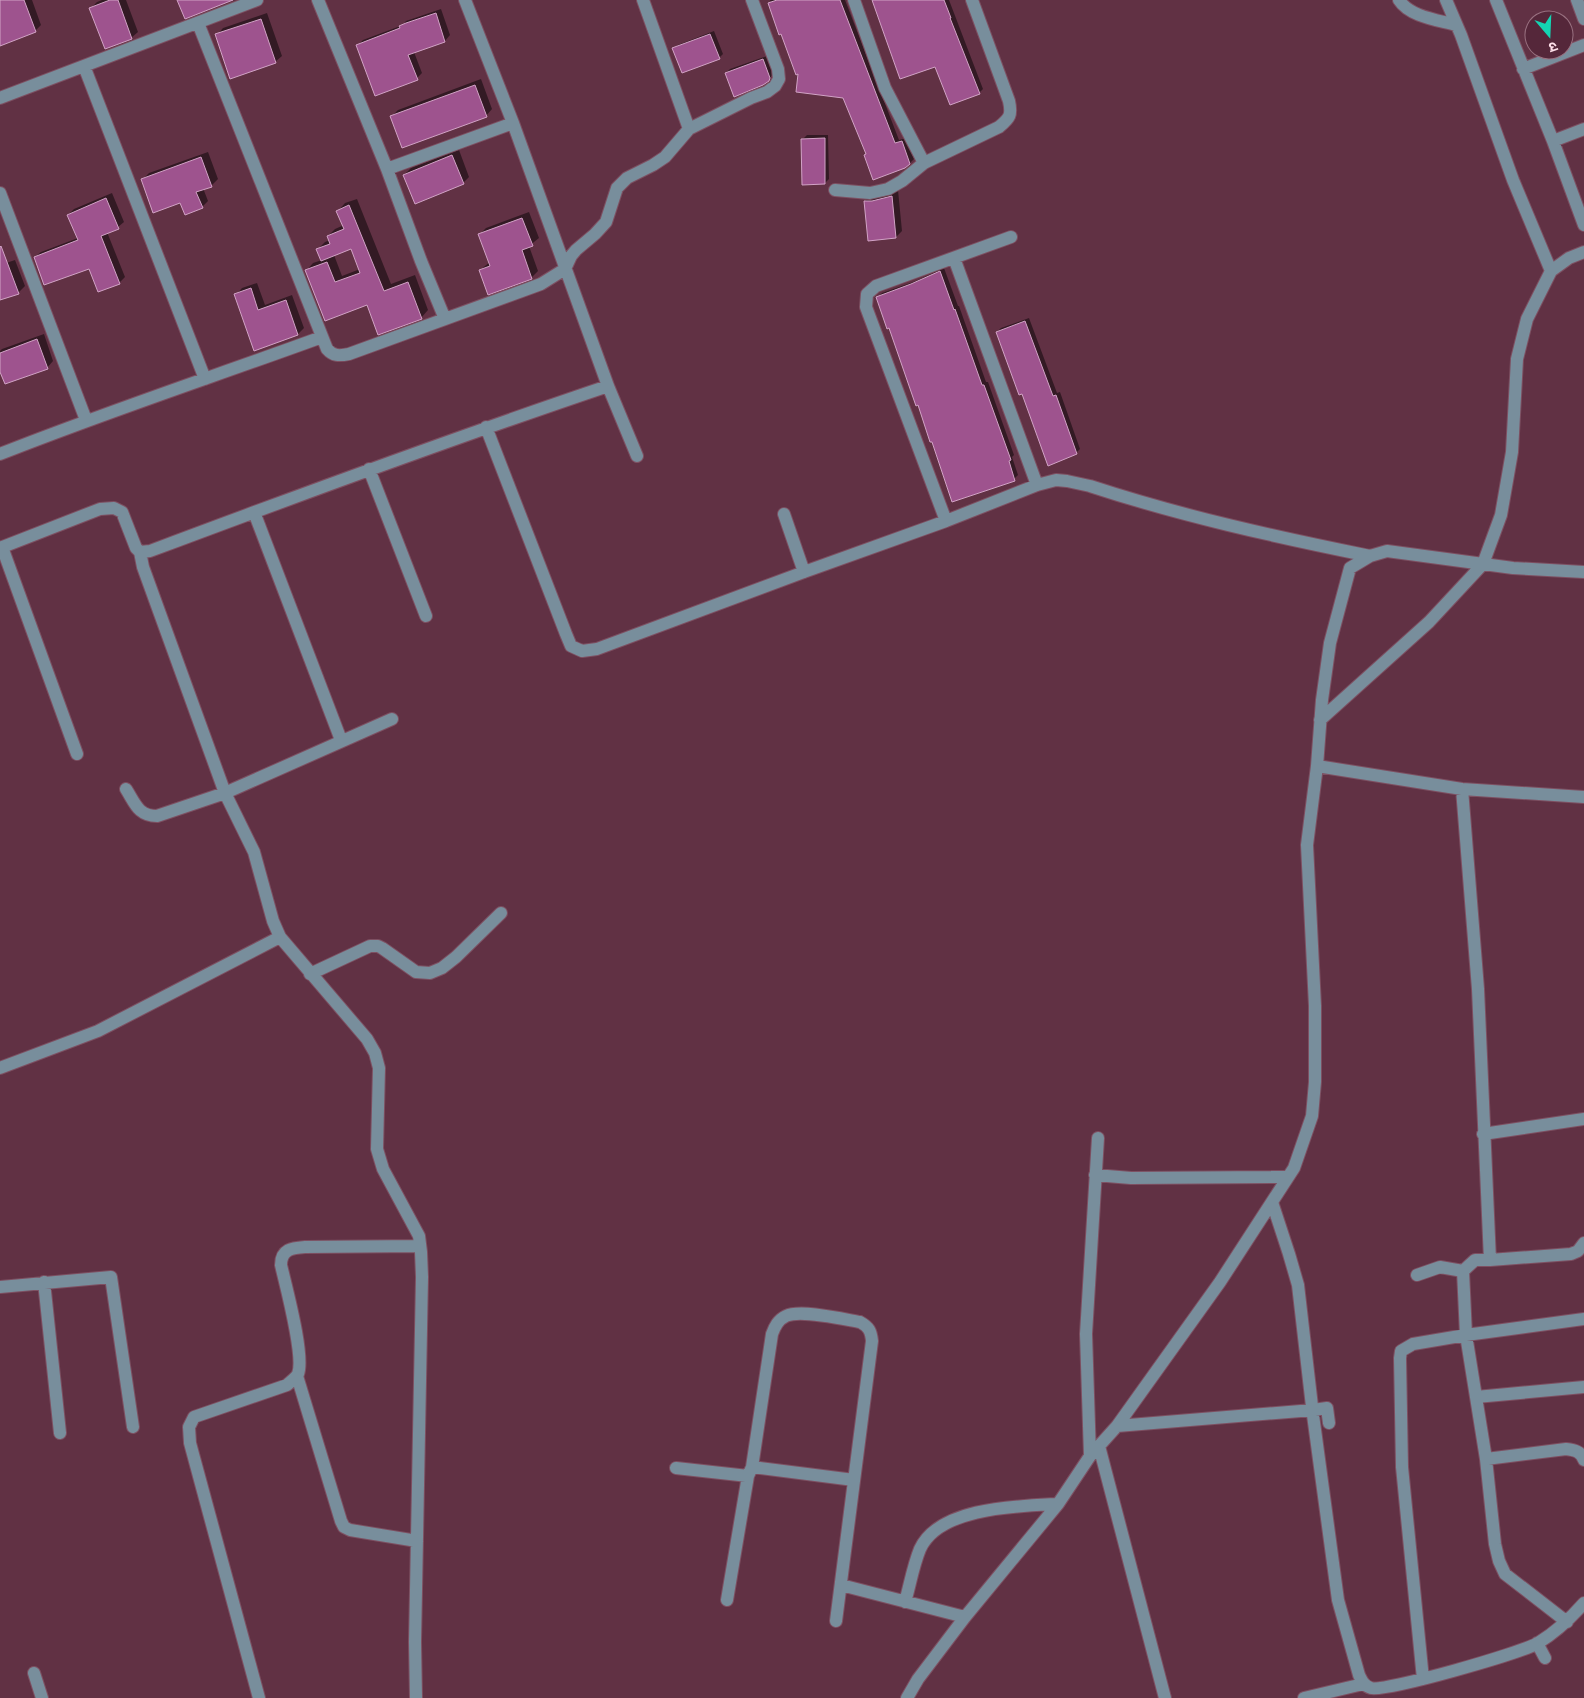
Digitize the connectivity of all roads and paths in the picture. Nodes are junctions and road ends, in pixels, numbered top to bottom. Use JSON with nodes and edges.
{"nodes":[{"id":1,"x":257,"y":0,"type":"edge"},
{"id":2,"x":318,"y":0,"type":"edge"},
{"id":3,"x":465,"y":0,"type":"edge"},
{"id":4,"x":643,"y":0,"type":"edge"},
{"id":5,"x":752,"y":0,"type":"edge"},
{"id":6,"x":854,"y":0,"type":"edge"},
{"id":7,"x":972,"y":0,"type":"edge"},
{"id":8,"x":1399,"y":0,"type":"edge"},
{"id":9,"x":1446,"y":0,"type":"edge"},
{"id":10,"x":1496,"y":0,"type":"edge"},
{"id":11,"x":1577,"y":0,"type":"edge"},
{"id":12,"x":1584,"y":19,"type":"edge"},
{"id":13,"x":198,"y":23,"type":"junction"},
{"id":14,"x":1456,"y":25,"type":"junction"},
{"id":15,"x":1584,"y":45,"type":"edge"},
{"id":16,"x":84,"y":66,"type":"junction"},
{"id":17,"x":1523,"y":69,"type":"junction"},
{"id":18,"x":0,"y":98,"type":"edge"},
{"id":19,"x":513,"y":122,"type":"junction"},
{"id":20,"x":688,"y":129,"type":"junction"},
{"id":21,"x":1584,"y":129,"type":"edge"},
{"id":22,"x":1553,"y":141,"type":"junction"},
{"id":23,"x":924,"y":163,"type":"junction"},
{"id":24,"x":387,"y":169,"type":"junction"},
{"id":25,"x":836,"y":190,"type":"dead end"},
{"id":26,"x":0,"y":194,"type":"edge"},
{"id":27,"x":1583,"y":217,"type":"edge"},
{"id":28,"x":1011,"y":237,"type":"dead end"},
{"id":29,"x":1584,"y":252,"type":"edge"},
{"id":30,"x":954,"y":258,"type":"junction"},
{"id":31,"x":565,"y":269,"type":"junction"},
{"id":32,"x":1551,"y":271,"type":"junction"},
{"id":33,"x":445,"y":319,"type":"junction"},
{"id":34,"x":322,"y":337,"type":"junction"},
{"id":35,"x":205,"y":380,"type":"junction"},
{"id":36,"x":608,"y":386,"type":"junction"},
{"id":37,"x":86,"y":420,"type":"junction"},
{"id":38,"x":486,"y":427,"type":"junction"},
{"id":39,"x":0,"y":454,"type":"edge"},
{"id":40,"x":637,"y":456,"type":"dead end"},
{"id":41,"x":369,"y":469,"type":"junction"},
{"id":42,"x":1037,"y":485,"type":"junction"},
{"id":43,"x":254,"y":512,"type":"junction"},
{"id":44,"x":784,"y":514,"type":"dead end"},
{"id":45,"x":946,"y":521,"type":"junction"},
{"id":46,"x":1,"y":548,"type":"edge"},
{"id":47,"x":140,"y":552,"type":"junction"},
{"id":48,"x":1370,"y":556,"type":"junction"},
{"id":49,"x":1483,"y":564,"type":"junction"},
{"id":50,"x":804,"y":572,"type":"junction"},
{"id":51,"x":1584,"y":572,"type":"edge"},
{"id":52,"x":426,"y":616,"type":"dead end"},
{"id":53,"x":392,"y":719,"type":"dead end"},
{"id":54,"x":1320,"y":720,"type":"junction"},
{"id":55,"x":342,"y":740,"type":"junction"},
{"id":56,"x":77,"y":754,"type":"dead end"},
{"id":57,"x":1317,"y":766,"type":"junction"},
{"id":58,"x":1462,"y":788,"type":"junction"},
{"id":59,"x":126,"y":789,"type":"dead end"},
{"id":60,"x":225,"y":793,"type":"junction"},
{"id":61,"x":1584,"y":797,"type":"edge"},
{"id":62,"x":500,"y":913,"type":"dead end"},
{"id":63,"x":280,"y":937,"type":"junction"},
{"id":64,"x":310,"y":974,"type":"junction"},
{"id":65,"x":0,"y":1068,"type":"edge"},
{"id":66,"x":1584,"y":1119,"type":"edge"},
{"id":67,"x":1483,"y":1134,"type":"junction"},
{"id":68,"x":1098,"y":1138,"type":"dead end"},
{"id":69,"x":1095,"y":1175,"type":"junction"},
{"id":70,"x":1288,"y":1177,"type":"junction"},
{"id":71,"x":1272,"y":1202,"type":"junction"},
{"id":72,"x":1584,"y":1243,"type":"edge"},
{"id":73,"x":420,"y":1246,"type":"junction"},
{"id":74,"x":1490,"y":1260,"type":"junction"},
{"id":75,"x":1462,"y":1271,"type":"junction"},
{"id":76,"x":1417,"y":1275,"type":"dead end"},
{"id":77,"x":44,"y":1282,"type":"junction"},
{"id":78,"x":0,"y":1287,"type":"edge"},
{"id":79,"x":1584,"y":1319,"type":"edge"},
{"id":80,"x":1466,"y":1334,"type":"junction"},
{"id":81,"x":297,"y":1376,"type":"junction"},
{"id":82,"x":1584,"y":1387,"type":"edge"},
{"id":83,"x":1476,"y":1398,"type":"junction"},
{"id":84,"x":1313,"y":1410,"type":"junction"},
{"id":85,"x":1329,"y":1423,"type":"dead end"},
{"id":86,"x":1117,"y":1426,"type":"junction"},
{"id":87,"x":132,"y":1427,"type":"dead end"},
{"id":88,"x":60,"y":1433,"type":"dead end"},
{"id":89,"x":1100,"y":1446,"type":"junction"},
{"id":90,"x":1582,"y":1453,"type":"edge"},
{"id":91,"x":1090,"y":1456,"type":"junction"},
{"id":92,"x":1486,"y":1459,"type":"junction"},
{"id":93,"x":676,"y":1468,"type":"dead end"},
{"id":94,"x":750,"y":1472,"type":"junction"},
{"id":95,"x":854,"y":1480,"type":"junction"},
{"id":96,"x":1058,"y":1504,"type":"junction"},
{"id":97,"x":417,"y":1542,"type":"junction"},
{"id":98,"x":841,"y":1585,"type":"junction"},
{"id":99,"x":727,"y":1600,"type":"dead end"},
{"id":100,"x":905,"y":1602,"type":"junction"},
{"id":101,"x":1584,"y":1603,"type":"edge"},
{"id":102,"x":965,"y":1617,"type":"junction"},
{"id":103,"x":836,"y":1621,"type":"dead end"},
{"id":104,"x":1567,"y":1622,"type":"junction"},
{"id":105,"x":1537,"y":1643,"type":"junction"},
{"id":106,"x":1545,"y":1658,"type":"dead end"},
{"id":107,"x":34,"y":1673,"type":"dead end"},
{"id":108,"x":1423,"y":1679,"type":"junction"},
{"id":109,"x":1363,"y":1684,"type":"junction"},
{"id":110,"x":42,"y":1698,"type":"edge"},
{"id":111,"x":259,"y":1698,"type":"edge"},
{"id":112,"x":416,"y":1698,"type":"edge"},
{"id":113,"x":907,"y":1698,"type":"edge"},
{"id":114,"x":1165,"y":1698,"type":"edge"},
{"id":115,"x":1304,"y":1698,"type":"edge"}],
"edges":[{"from":1,"to":13,"type":"street"},
{"from":2,"to":24,"type":"street"},
{"from":3,"to":19,"type":"street"},
{"from":4,"to":20,"type":"street"},
{"from":5,"to":20,"type":"street"},
{"from":6,"to":23,"type":"street"},
{"from":7,"to":23,"type":"street"},
{"from":8,"to":14,"type":"street"},
{"from":9,"to":14,"type":"street"},
{"from":10,"to":17,"type":"street"},
{"from":11,"to":12,"type":"street"},
{"from":13,"to":16,"type":"street"},
{"from":13,"to":34,"type":"street"},
{"from":14,"to":32,"type":"street"},
{"from":15,"to":17,"type":"street"},
{"from":16,"to":18,"type":"street"},
{"from":16,"to":35,"type":"street"},
{"from":17,"to":22,"type":"street"},
{"from":19,"to":24,"type":"street"},
{"from":19,"to":31,"type":"street"},
{"from":20,"to":31,"type":"street"},
{"from":21,"to":22,"type":"street"},
{"from":22,"to":27,"type":"street"},
{"from":23,"to":25,"type":"street"},
{"from":24,"to":33,"type":"street"},
{"from":26,"to":37,"type":"street"},
{"from":28,"to":30,"type":"street"},
{"from":29,"to":32,"type":"street"},
{"from":30,"to":42,"type":"street"},
{"from":30,"to":45,"type":"street"},
{"from":31,"to":33,"type":"street"},
{"from":31,"to":36,"type":"street"},
{"from":32,"to":49,"type":"street"},
{"from":33,"to":34,"type":"street"},
{"from":34,"to":35,"type":"street"},
{"from":35,"to":37,"type":"street"},
{"from":36,"to":38,"type":"street"},
{"from":36,"to":40,"type":"street"},
{"from":37,"to":39,"type":"street"},
{"from":38,"to":41,"type":"street"},
{"from":38,"to":50,"type":"street"},
{"from":41,"to":43,"type":"street"},
{"from":41,"to":52,"type":"street"},
{"from":42,"to":45,"type":"street"},
{"from":42,"to":48,"type":"street"},
{"from":43,"to":47,"type":"street"},
{"from":43,"to":55,"type":"street"},
{"from":44,"to":50,"type":"street"},
{"from":45,"to":50,"type":"street"},
{"from":46,"to":47,"type":"street"},
{"from":46,"to":56,"type":"street"},
{"from":47,"to":60,"type":"street"},
{"from":48,"to":49,"type":"street"},
{"from":48,"to":54,"type":"street"},
{"from":49,"to":51,"type":"street"},
{"from":49,"to":54,"type":"street"},
{"from":53,"to":55,"type":"street"},
{"from":54,"to":57,"type":"street"},
{"from":55,"to":60,"type":"street"},
{"from":57,"to":58,"type":"street"},
{"from":57,"to":70,"type":"street"},
{"from":58,"to":61,"type":"street"},
{"from":58,"to":67,"type":"street"},
{"from":59,"to":60,"type":"street"},
{"from":60,"to":63,"type":"street"},
{"from":62,"to":64,"type":"street"},
{"from":63,"to":64,"type":"street"},
{"from":63,"to":65,"type":"street"},
{"from":64,"to":73,"type":"street"},
{"from":66,"to":67,"type":"street"},
{"from":67,"to":74,"type":"street"},
{"from":68,"to":69,"type":"street"},
{"from":69,"to":70,"type":"street"},
{"from":69,"to":91,"type":"street"},
{"from":70,"to":71,"type":"street"},
{"from":71,"to":84,"type":"street"},
{"from":71,"to":86,"type":"street"},
{"from":72,"to":74,"type":"street"},
{"from":73,"to":81,"type":"street"},
{"from":73,"to":97,"type":"street"},
{"from":74,"to":75,"type":"street"},
{"from":75,"to":76,"type":"street"},
{"from":75,"to":80,"type":"street"},
{"from":77,"to":78,"type":"street"},
{"from":77,"to":87,"type":"street"},
{"from":77,"to":88,"type":"street"},
{"from":79,"to":80,"type":"street"},
{"from":80,"to":83,"type":"street"},
{"from":80,"to":108,"type":"street"},
{"from":81,"to":97,"type":"street"},
{"from":81,"to":111,"type":"street"},
{"from":82,"to":83,"type":"street"},
{"from":83,"to":92,"type":"street"},
{"from":84,"to":85,"type":"street"},
{"from":84,"to":86,"type":"street"},
{"from":84,"to":109,"type":"street"},
{"from":86,"to":89,"type":"street"},
{"from":89,"to":91,"type":"street"},
{"from":89,"to":114,"type":"street"},
{"from":90,"to":92,"type":"street"},
{"from":91,"to":96,"type":"street"},
{"from":92,"to":104,"type":"street"},
{"from":93,"to":94,"type":"street"},
{"from":94,"to":95,"type":"street"},
{"from":94,"to":95,"type":"street"},
{"from":94,"to":99,"type":"street"},
{"from":95,"to":98,"type":"street"},
{"from":96,"to":100,"type":"street"},
{"from":96,"to":102,"type":"street"},
{"from":97,"to":112,"type":"street"},
{"from":98,"to":100,"type":"street"},
{"from":98,"to":103,"type":"street"},
{"from":100,"to":102,"type":"street"},
{"from":101,"to":104,"type":"street"},
{"from":102,"to":113,"type":"street"},
{"from":104,"to":105,"type":"street"},
{"from":105,"to":106,"type":"street"},
{"from":105,"to":108,"type":"street"},
{"from":107,"to":110,"type":"street"},
{"from":108,"to":109,"type":"street"},
{"from":109,"to":115,"type":"street"}]}
